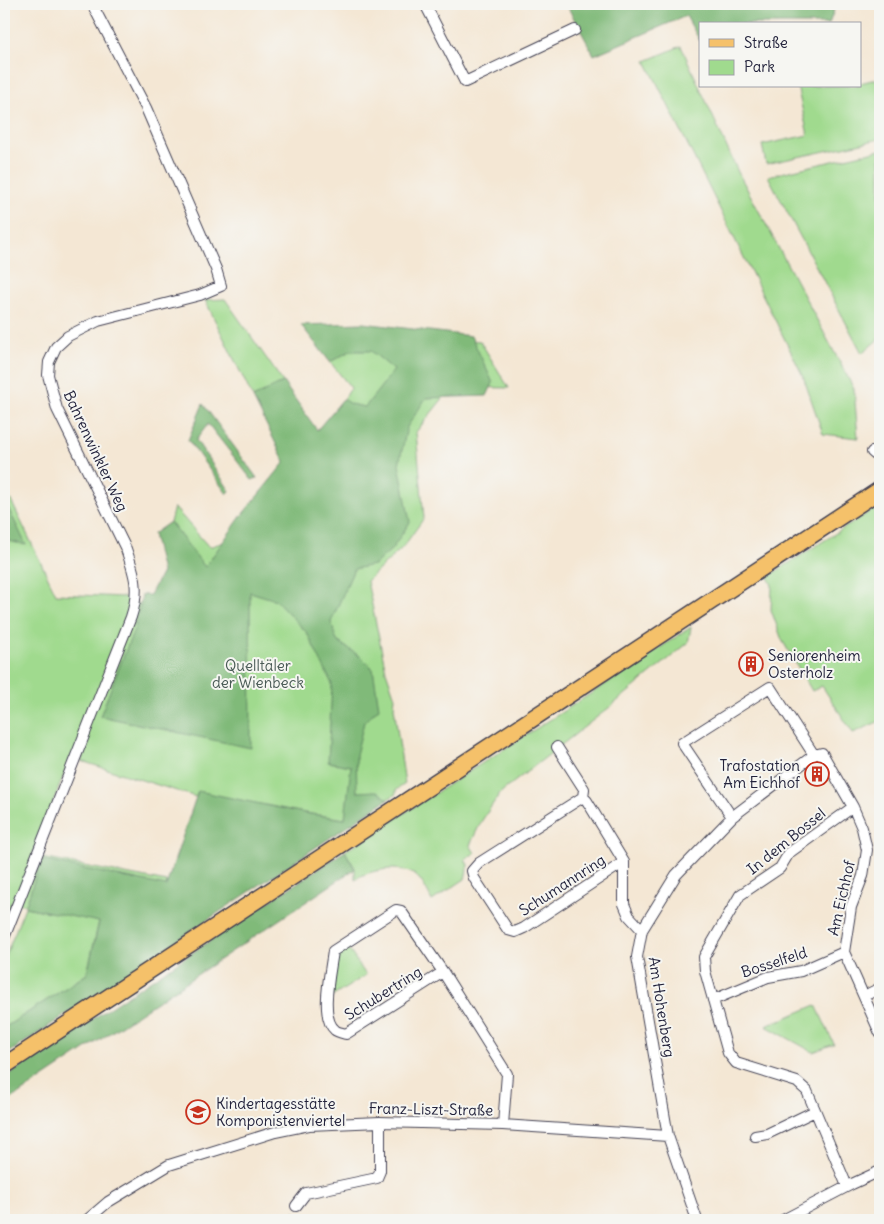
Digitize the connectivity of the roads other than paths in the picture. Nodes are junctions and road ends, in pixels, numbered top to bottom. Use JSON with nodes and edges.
{"nodes":[{"id":1,"x":92,"y":4,"type":"edge"},
{"id":2,"x":429,"y":5,"type":"edge"},
{"id":3,"x":575,"y":30,"type":"dead end"},
{"id":4,"x":872,"y":452,"type":"dead end"},
{"id":5,"x":880,"y":459,"type":"edge"},
{"id":6,"x":880,"y":490,"type":"edge"},
{"id":7,"x":557,"y":747,"type":"dead end"},
{"id":8,"x":818,"y":754,"type":"junction"},
{"id":9,"x":583,"y":797,"type":"junction"},
{"id":10,"x":853,"y":807,"type":"junction"},
{"id":11,"x":732,"y":817,"type":"junction"},
{"id":12,"x":624,"y":862,"type":"junction"},
{"id":13,"x":642,"y":930,"type":"junction"},
{"id":14,"x":4,"y":938,"type":"edge"},
{"id":15,"x":844,"y":952,"type":"junction"},
{"id":16,"x":443,"y":972,"type":"junction"},
{"id":17,"x":880,"y":988,"type":"edge"},
{"id":18,"x":864,"y":996,"type":"junction"},
{"id":19,"x":714,"y":1000,"type":"junction"},
{"id":20,"x":880,"y":1033,"type":"edge"},
{"id":21,"x":4,"y":1066,"type":"edge"},
{"id":22,"x":816,"y":1111,"type":"junction"},
{"id":23,"x":380,"y":1122,"type":"junction"},
{"id":24,"x":503,"y":1125,"type":"junction"},
{"id":25,"x":668,"y":1136,"type":"junction"},
{"id":26,"x":755,"y":1136,"type":"dead end"},
{"id":27,"x":880,"y":1171,"type":"edge"},
{"id":28,"x":847,"y":1186,"type":"junction"},
{"id":29,"x":296,"y":1206,"type":"dead end"},
{"id":30,"x":86,"y":1220,"type":"edge"},
{"id":31,"x":697,"y":1220,"type":"edge"},
{"id":32,"x":783,"y":1220,"type":"edge"}],
"edges":[{"from":1,"to":14,"type":"street","name":"Bahrenwinkler Weg"},
{"from":2,"to":3,"type":"street"},
{"from":4,"to":5,"type":"street"},
{"from":6,"to":21,"type":"main road"},
{"from":7,"to":9,"type":"street","name":"Schumannring"},
{"from":8,"to":10,"type":"street","name":"Am Eichhof"},
{"from":8,"to":11,"type":"street","name":"Am Hohenberg"},
{"from":8,"to":11,"type":"street","name":"Am Eichhof"},
{"from":9,"to":12,"type":"street","name":"Schumannring"},
{"from":9,"to":12,"type":"street","name":"Schumannring"},
{"from":10,"to":15,"type":"street","name":"Am Eichhof"},
{"from":10,"to":19,"type":"street","name":"In dem Bossel"},
{"from":11,"to":13,"type":"street","name":"Am Hohenberg"},
{"from":12,"to":13,"type":"street","name":"Schumannring"},
{"from":13,"to":25,"type":"street","name":"Am Hohenberg"},
{"from":15,"to":18,"type":"street","name":"Am Eichhof"},
{"from":15,"to":19,"type":"street","name":"Bosselfeld"},
{"from":16,"to":16,"type":"street","name":"Schubertring"},
{"from":16,"to":24,"type":"street","name":"Schubertring"},
{"from":17,"to":18,"type":"street"},
{"from":18,"to":20,"type":"street","name":"Am Eichhof"},
{"from":19,"to":22,"type":"street","name":"In dem Bossel"},
{"from":22,"to":26,"type":"street"},
{"from":22,"to":28,"type":"street","name":"In dem Bossel"},
{"from":23,"to":24,"type":"street","name":"Franz-Liszt-Straße"},
{"from":23,"to":29,"type":"street"},
{"from":23,"to":30,"type":"street","name":"Franz-Liszt-Straße"},
{"from":24,"to":25,"type":"street","name":"Franz-Liszt-Straße"},
{"from":25,"to":31,"type":"street","name":"Am Hohenberg"},
{"from":27,"to":28,"type":"street"},
{"from":28,"to":32,"type":"street"}]}
